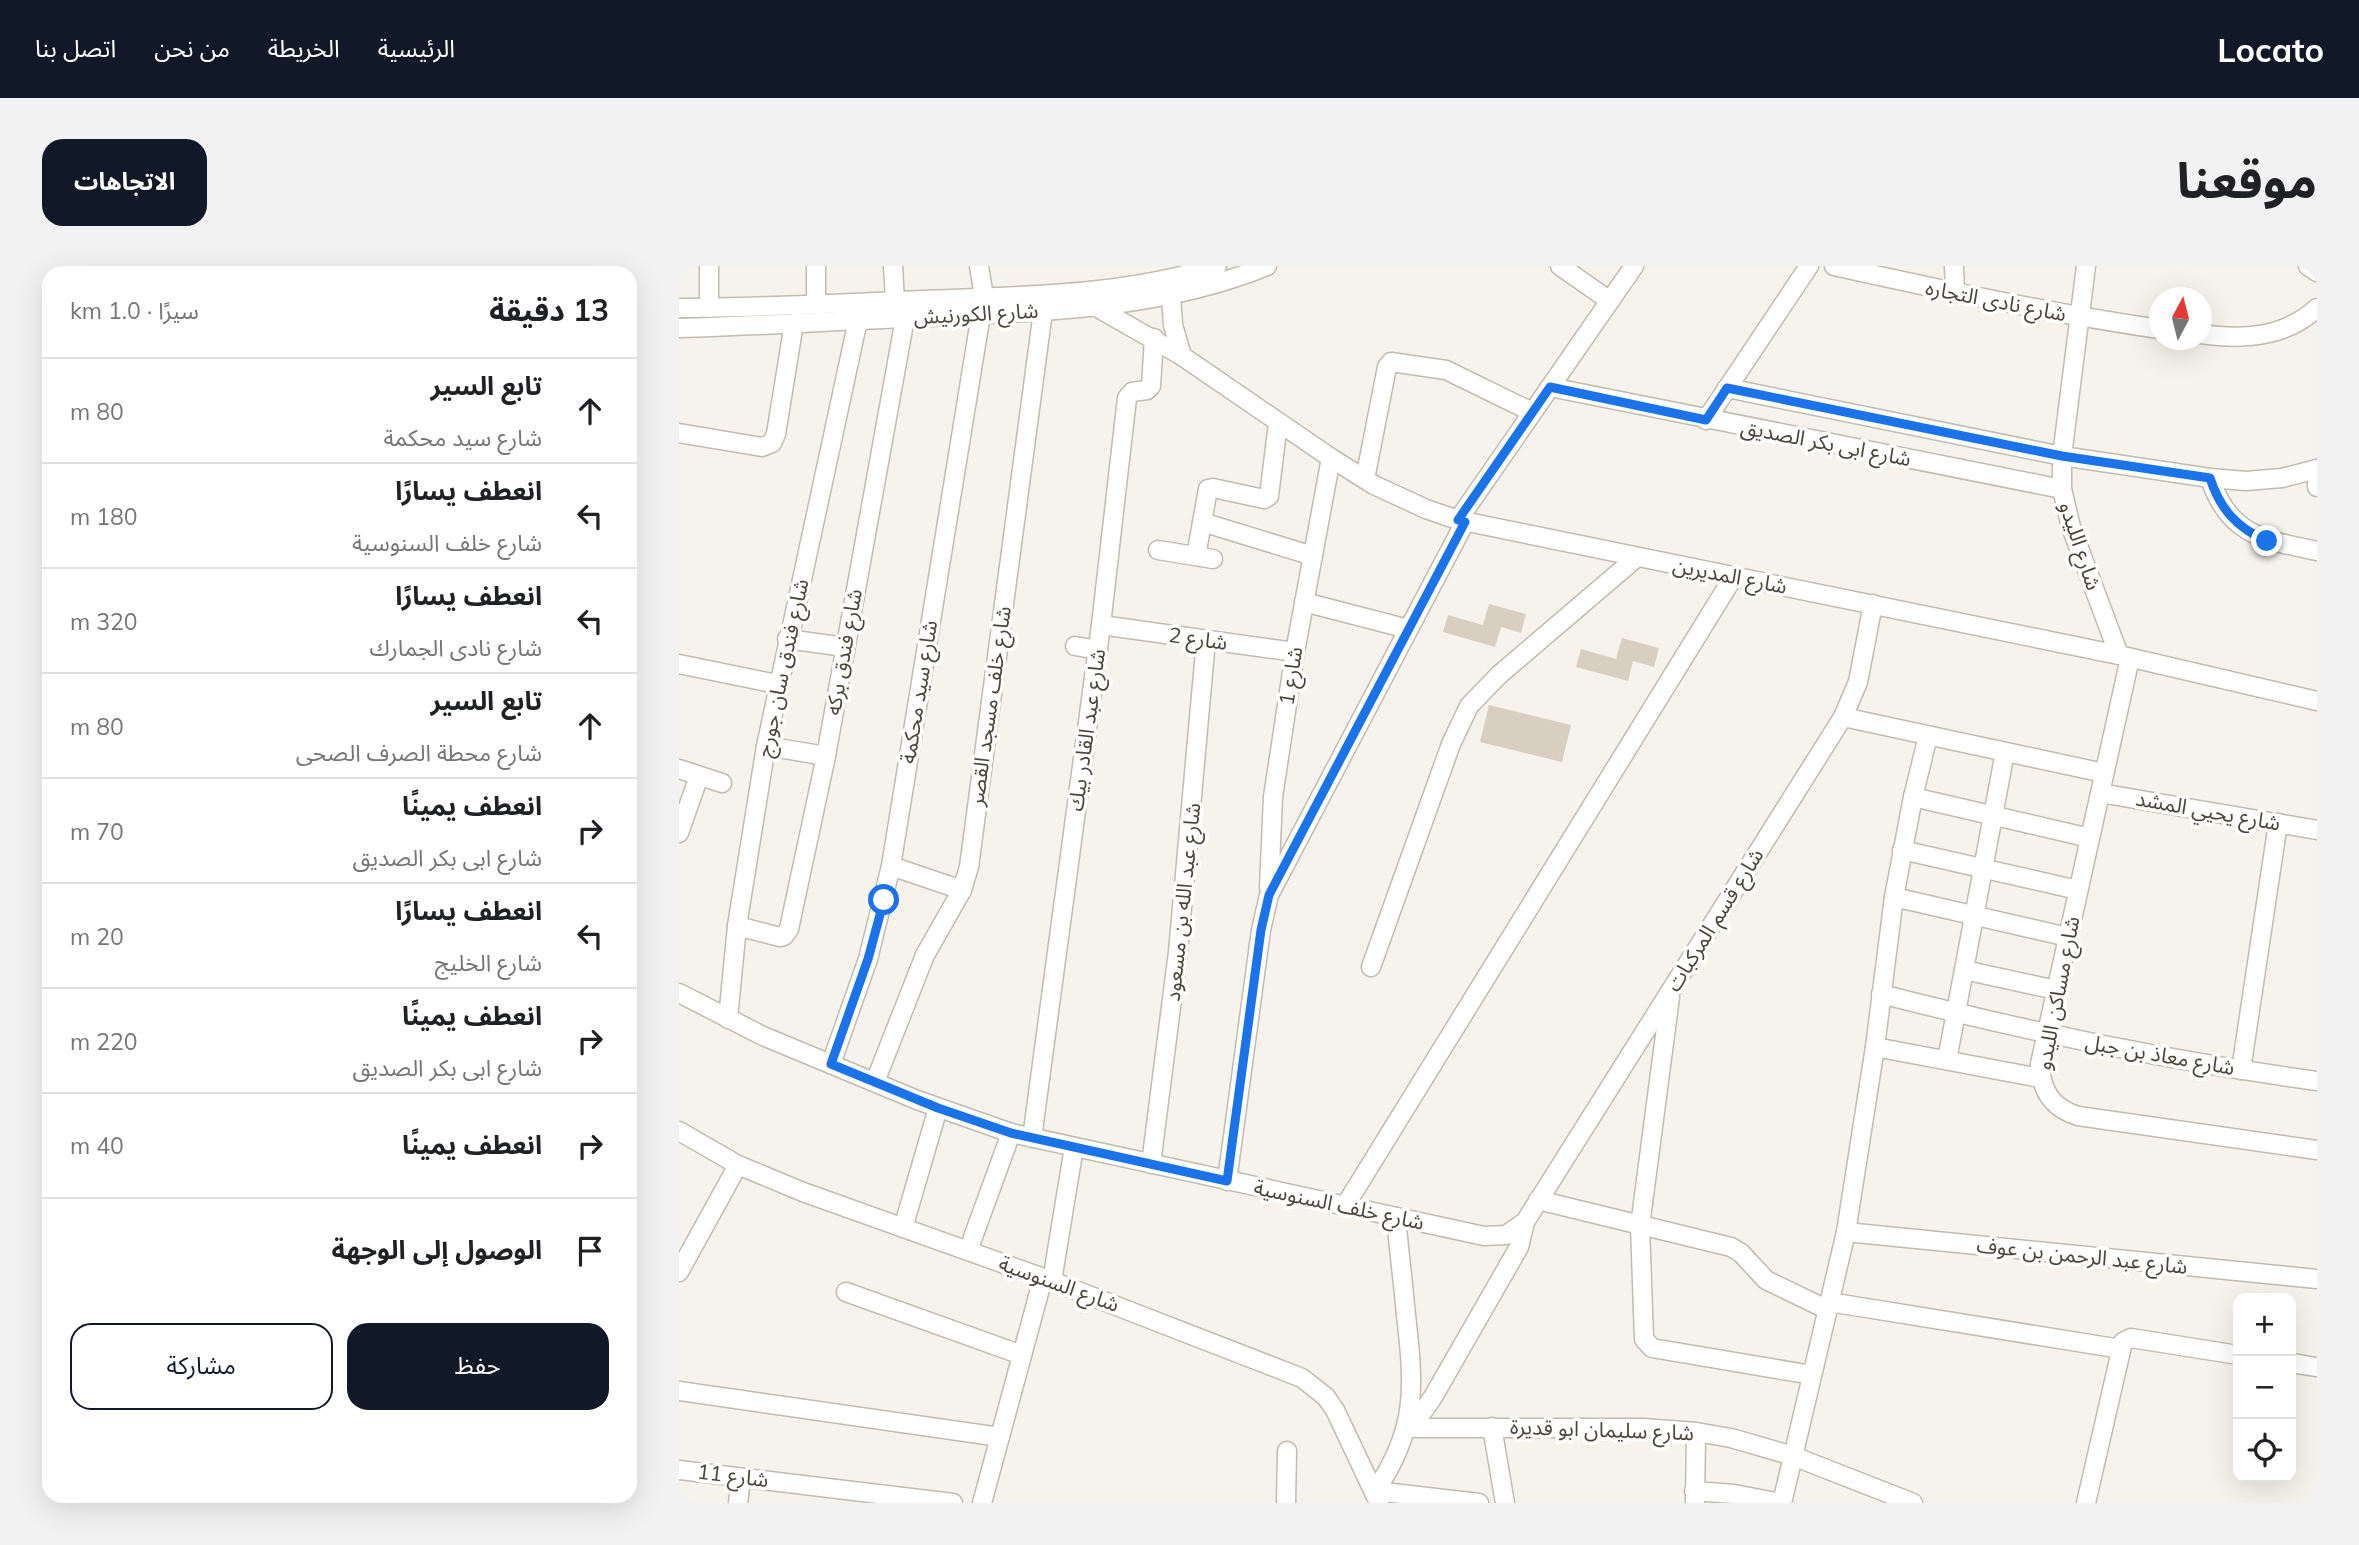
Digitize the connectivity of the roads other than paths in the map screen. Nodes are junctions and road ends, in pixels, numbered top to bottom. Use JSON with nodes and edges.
{"nodes":[{"id":1,"x":709,"y":266,"type":"edge"},
{"id":2,"x":816,"y":266,"type":"edge"},
{"id":3,"x":894,"y":266,"type":"edge"},
{"id":4,"x":979,"y":266,"type":"edge"},
{"id":5,"x":1217,"y":266,"type":"edge"},
{"id":6,"x":1267,"y":266,"type":"edge"},
{"id":7,"x":1560,"y":266,"type":"edge"},
{"id":8,"x":1634,"y":266,"type":"edge"},
{"id":9,"x":1809,"y":266,"type":"edge"},
{"id":10,"x":1834,"y":266,"type":"edge"},
{"id":11,"x":1954,"y":266,"type":"edge"},
{"id":12,"x":2086,"y":266,"type":"edge"},
{"id":13,"x":2308,"y":266,"type":"edge"},
{"id":14,"x":2317,"y":272,"type":"edge"},
{"id":15,"x":1955,"y":293,"type":"junction"},
{"id":16,"x":1171,"y":296,"type":"junction"},
{"id":17,"x":895,"y":301,"type":"junction"},
{"id":18,"x":1610,"y":301,"type":"junction"},
{"id":19,"x":816,"y":304,"type":"junction"},
{"id":20,"x":982,"y":306,"type":"junction"},
{"id":21,"x":1096,"y":307,"type":"junction"},
{"id":22,"x":679,"y":308,"type":"edge"},
{"id":23,"x":709,"y":308,"type":"junction"},
{"id":24,"x":2317,"y":308,"type":"edge"},
{"id":25,"x":1043,"y":311,"type":"junction"},
{"id":26,"x":2079,"y":317,"type":"junction"},
{"id":27,"x":905,"y":318,"type":"junction"},
{"id":28,"x":858,"y":320,"type":"junction"},
{"id":29,"x":794,"y":323,"type":"junction"},
{"id":30,"x":2149,"y":327,"type":"edge"},
{"id":31,"x":679,"y":331,"type":"edge"},
{"id":32,"x":2212,"y":335,"type":"edge"},
{"id":33,"x":1154,"y":338,"type":"junction"},
{"id":34,"x":1182,"y":356,"type":"junction"},
{"id":35,"x":1550,"y":387,"type":"junction"},
{"id":36,"x":1727,"y":388,"type":"junction"},
{"id":37,"x":1532,"y":412,"type":"junction"},
{"id":38,"x":1706,"y":420,"type":"junction"},
{"id":39,"x":1279,"y":422,"type":"junction"},
{"id":40,"x":679,"y":433,"type":"edge"},
{"id":41,"x":2062,"y":456,"type":"junction"},
{"id":42,"x":1331,"y":458,"type":"junction"},
{"id":43,"x":2317,"y":469,"type":"edge"},
{"id":44,"x":2210,"y":478,"type":"junction"},
{"id":45,"x":1365,"y":480,"type":"junction"},
{"id":46,"x":2317,"y":488,"type":"edge"},
{"id":47,"x":2062,"y":489,"type":"junction"},
{"id":48,"x":1461,"y":521,"type":"junction"},
{"id":49,"x":1202,"y":522,"type":"junction"},
{"id":50,"x":1158,"y":550,"type":"dead end"},
{"id":51,"x":2317,"y":551,"type":"edge"},
{"id":52,"x":1313,"y":556,"type":"junction"},
{"id":53,"x":1636,"y":558,"type":"junction"},
{"id":54,"x":1734,"y":576,"type":"junction"},
{"id":55,"x":1304,"y":602,"type":"junction"},
{"id":56,"x":1873,"y":604,"type":"junction"},
{"id":57,"x":1101,"y":625,"type":"junction"},
{"id":58,"x":1408,"y":629,"type":"junction"},
{"id":59,"x":787,"y":639,"type":"junction"},
{"id":60,"x":1206,"y":640,"type":"junction"},
{"id":61,"x":1075,"y":646,"type":"dead end"},
{"id":62,"x":845,"y":647,"type":"junction"},
{"id":63,"x":1098,"y":650,"type":"junction"},
{"id":64,"x":1294,"y":652,"type":"junction"},
{"id":65,"x":2124,"y":657,"type":"junction"},
{"id":66,"x":679,"y":664,"type":"edge"},
{"id":67,"x":777,"y":684,"type":"junction"},
{"id":68,"x":2317,"y":701,"type":"edge"},
{"id":69,"x":1843,"y":716,"type":"junction"},
{"id":70,"x":1928,"y":736,"type":"junction"},
{"id":71,"x":766,"y":746,"type":"junction"},
{"id":72,"x":2005,"y":752,"type":"junction"},
{"id":73,"x":826,"y":756,"type":"junction"},
{"id":74,"x":679,"y":769,"type":"edge"},
{"id":75,"x":2104,"y":773,"type":"junction"},
{"id":76,"x":699,"y":776,"type":"junction"},
{"id":77,"x":722,"y":783,"type":"dead end"},
{"id":78,"x":2100,"y":793,"type":"junction"},
{"id":79,"x":1913,"y":797,"type":"junction"},
{"id":80,"x":1993,"y":815,"type":"junction"},
{"id":81,"x":2278,"y":823,"type":"junction"},
{"id":82,"x":2317,"y":830,"type":"edge"},
{"id":83,"x":679,"y":833,"type":"edge"},
{"id":84,"x":2090,"y":838,"type":"junction"},
{"id":85,"x":1902,"y":850,"type":"junction"},
{"id":86,"x":891,"y":866,"type":"junction"},
{"id":87,"x":1983,"y":869,"type":"junction"},
{"id":88,"x":962,"y":890,"type":"junction"},
{"id":89,"x":2078,"y":890,"type":"junction"},
{"id":90,"x":1269,"y":895,"type":"junction"},
{"id":91,"x":1894,"y":897,"type":"junction"},
{"id":92,"x":1974,"y":915,"type":"junction"},
{"id":93,"x":737,"y":926,"type":"junction"},
{"id":94,"x":2068,"y":937,"type":"junction"},
{"id":95,"x":1371,"y":967,"type":"dead end"},
{"id":96,"x":1964,"y":970,"type":"junction"},
{"id":97,"x":1671,"y":990,"type":"junction"},
{"id":98,"x":2056,"y":990,"type":"junction"},
{"id":99,"x":679,"y":993,"type":"edge"},
{"id":100,"x":1881,"y":994,"type":"junction"},
{"id":101,"x":1956,"y":1013,"type":"junction"},
{"id":102,"x":728,"y":1019,"type":"junction"},
{"id":103,"x":2047,"y":1034,"type":"junction"},
{"id":104,"x":1875,"y":1047,"type":"junction"},
{"id":105,"x":1947,"y":1060,"type":"junction"},
{"id":106,"x":831,"y":1064,"type":"junction"},
{"id":107,"x":2241,"y":1070,"type":"junction"},
{"id":108,"x":2040,"y":1078,"type":"junction"},
{"id":109,"x":2317,"y":1081,"type":"edge"},
{"id":110,"x":875,"y":1082,"type":"junction"},
{"id":111,"x":938,"y":1108,"type":"junction"},
{"id":112,"x":679,"y":1131,"type":"edge"},
{"id":113,"x":1011,"y":1133,"type":"junction"},
{"id":114,"x":1032,"y":1138,"type":"junction"},
{"id":115,"x":1075,"y":1147,"type":"junction"},
{"id":116,"x":2317,"y":1150,"type":"edge"},
{"id":117,"x":1151,"y":1164,"type":"junction"},
{"id":118,"x":738,"y":1165,"type":"junction"},
{"id":119,"x":1227,"y":1181,"type":"junction"},
{"id":120,"x":1538,"y":1200,"type":"junction"},
{"id":121,"x":1345,"y":1206,"type":"junction"},
{"id":122,"x":1396,"y":1217,"type":"junction"},
{"id":123,"x":1525,"y":1222,"type":"junction"},
{"id":124,"x":1640,"y":1227,"type":"junction"},
{"id":125,"x":903,"y":1228,"type":"junction"},
{"id":126,"x":1846,"y":1232,"type":"junction"},
{"id":127,"x":968,"y":1251,"type":"junction"},
{"id":128,"x":679,"y":1272,"type":"edge"},
{"id":129,"x":2317,"y":1279,"type":"edge"},
{"id":130,"x":1048,"y":1280,"type":"junction"},
{"id":131,"x":845,"y":1292,"type":"dead end"},
{"id":132,"x":1828,"y":1306,"type":"junction"},
{"id":133,"x":2121,"y":1349,"type":"junction"},
{"id":134,"x":2233,"y":1354,"type":"edge"},
{"id":135,"x":1022,"y":1355,"type":"junction"},
{"id":136,"x":2296,"y":1364,"type":"edge"},
{"id":137,"x":2317,"y":1367,"type":"edge"},
{"id":138,"x":1812,"y":1375,"type":"junction"},
{"id":139,"x":679,"y":1391,"type":"edge"},
{"id":140,"x":1492,"y":1427,"type":"junction"},
{"id":141,"x":1406,"y":1428,"type":"junction"},
{"id":142,"x":1696,"y":1432,"type":"junction"},
{"id":143,"x":1000,"y":1437,"type":"junction"},
{"id":144,"x":1287,"y":1451,"type":"dead end"},
{"id":145,"x":1793,"y":1456,"type":"junction"},
{"id":146,"x":679,"y":1469,"type":"edge"},
{"id":147,"x":741,"y":1478,"type":"junction"},
{"id":148,"x":1377,"y":1497,"type":"edge"},
{"id":149,"x":1695,"y":1497,"type":"edge"},
{"id":150,"x":917,"y":1501,"type":"edge"},
{"id":151,"x":738,"y":1503,"type":"edge"},
{"id":152,"x":953,"y":1503,"type":"edge"},
{"id":153,"x":982,"y":1503,"type":"edge"},
{"id":154,"x":1286,"y":1503,"type":"edge"},
{"id":155,"x":1479,"y":1503,"type":"edge"},
{"id":156,"x":1504,"y":1503,"type":"edge"},
{"id":157,"x":1781,"y":1503,"type":"edge"},
{"id":158,"x":1913,"y":1503,"type":"edge"},
{"id":159,"x":2086,"y":1503,"type":"edge"}],
"edges":[{"from":1,"to":23,"type":"street"},
{"from":2,"to":19,"type":"street"},
{"from":3,"to":17,"type":"street"},
{"from":4,"to":20,"type":"street","name":"شارع سيد محكمة"},
{"from":5,"to":20,"type":"street","name":"شارع الكورنيش"},
{"from":6,"to":16,"type":"street","name":"شارع الكورنيش"},
{"from":7,"to":18,"type":"street"},
{"from":8,"to":18,"type":"street"},
{"from":9,"to":36,"type":"street"},
{"from":10,"to":15,"type":"street","name":"شارع نادى التجاره"},
{"from":11,"to":15,"type":"street"},
{"from":12,"to":26,"type":"street","name":"شارع الليدو"},
{"from":13,"to":14,"type":"street"},
{"from":15,"to":26,"type":"street","name":"شارع نادى التجاره"},
{"from":16,"to":21,"type":"street","name":"شارع الكورنيش"},
{"from":16,"to":34,"type":"street"},
{"from":17,"to":19,"type":"street","name":"شارع الكورنيش"},
{"from":17,"to":20,"type":"street","name":"شارع الكورنيش"},
{"from":18,"to":35,"type":"street"},
{"from":19,"to":23,"type":"street","name":"شارع الكورنيش"},
{"from":20,"to":25,"type":"street","name":"شارع الكورنيش"},
{"from":20,"to":27,"type":"street","name":"شارع الكورنيش"},
{"from":20,"to":86,"type":"street","name":"شارع سيد محكمة"},
{"from":21,"to":25,"type":"street","name":"شارع الكورنيش"},
{"from":21,"to":33,"type":"street","name":"شارع المديرين"},
{"from":22,"to":23,"type":"street","name":"شارع الكورنيش"},
{"from":24,"to":32,"type":"street"},
{"from":25,"to":88,"type":"street","name":"شارع خلف مسجد القصر"},
{"from":26,"to":30,"type":"street","name":"شارع نادى التجاره"},
{"from":26,"to":41,"type":"street","name":"شارع الليدو"},
{"from":27,"to":28,"type":"street","name":"شارع الكورنيش"},
{"from":27,"to":62,"type":"street","name":"شارع فندق بركه"},
{"from":28,"to":29,"type":"street","name":"شارع الكورنيش"},
{"from":28,"to":59,"type":"street","name":"شارع فندق سان جورج"},
{"from":29,"to":31,"type":"street","name":"شارع الكورنيش"},
{"from":29,"to":40,"type":"street"},
{"from":33,"to":34,"type":"street","name":"شارع المديرين"},
{"from":33,"to":57,"type":"street","name":"شارع عبد القادر بيك"},
{"from":34,"to":39,"type":"street","name":"شارع المديرين"},
{"from":35,"to":37,"type":"street"},
{"from":35,"to":38,"type":"street","name":"شارع ابى بكر الصديق"},
{"from":36,"to":38,"type":"street"},
{"from":36,"to":41,"type":"street","name":"شارع ابى بكر الصديق"},
{"from":37,"to":45,"type":"street"},
{"from":37,"to":48,"type":"street"},
{"from":38,"to":47,"type":"street","name":"شارع ابى بكر الصديق"},
{"from":39,"to":42,"type":"street","name":"شارع المديرين"},
{"from":39,"to":49,"type":"street"},
{"from":41,"to":44,"type":"street","name":"شارع ابى بكر الصديق"},
{"from":41,"to":47,"type":"street","name":"شارع الليدو"},
{"from":42,"to":45,"type":"street","name":"شارع المديرين"},
{"from":42,"to":52,"type":"street","name":"شارع 1"},
{"from":43,"to":44,"type":"street","name":"شارع ابى بكر الصديق"},
{"from":43,"to":46,"type":"street"},
{"from":44,"to":51,"type":"street"},
{"from":45,"to":48,"type":"street","name":"شارع المديرين"},
{"from":47,"to":65,"type":"street","name":"شارع الليدو"},
{"from":48,"to":53,"type":"street","name":"شارع المديرين"},
{"from":48,"to":58,"type":"street"},
{"from":49,"to":50,"type":"street"},
{"from":49,"to":52,"type":"street"},
{"from":52,"to":55,"type":"street","name":"شارع 1"},
{"from":53,"to":54,"type":"street","name":"شارع المديرين"},
{"from":53,"to":95,"type":"street"},
{"from":54,"to":56,"type":"street","name":"شارع المديرين"},
{"from":54,"to":121,"type":"street"},
{"from":55,"to":58,"type":"street"},
{"from":55,"to":64,"type":"street","name":"شارع 1"},
{"from":56,"to":65,"type":"street","name":"شارع المديرين"},
{"from":56,"to":69,"type":"street","name":"شارع قسم المركبات"},
{"from":57,"to":60,"type":"street","name":"شارع 2"},
{"from":57,"to":63,"type":"street","name":"شارع عبد القادر بيك"},
{"from":58,"to":90,"type":"street"},
{"from":59,"to":62,"type":"street"},
{"from":59,"to":67,"type":"street","name":"شارع فندق سان جورج"},
{"from":60,"to":64,"type":"street","name":"شارع 2"},
{"from":60,"to":117,"type":"street","name":"شارع عبد الله بن مسعود"},
{"from":61,"to":63,"type":"street"},
{"from":62,"to":73,"type":"street","name":"شارع فندق بركه"},
{"from":63,"to":114,"type":"street","name":"شارع عبد القادر بيك"},
{"from":64,"to":90,"type":"street","name":"شارع 1"},
{"from":65,"to":68,"type":"street","name":"شارع المديرين"},
{"from":65,"to":75,"type":"street","name":"شارع مساكن الليدو"},
{"from":66,"to":67,"type":"street"},
{"from":67,"to":71,"type":"street","name":"شارع فندق سان جورج"},
{"from":69,"to":70,"type":"street"},
{"from":69,"to":97,"type":"street","name":"شارع قسم المركبات"},
{"from":70,"to":72,"type":"street"},
{"from":70,"to":79,"type":"street"},
{"from":71,"to":73,"type":"street"},
{"from":71,"to":93,"type":"street","name":"شارع فندق سان جورج"},
{"from":72,"to":75,"type":"street"},
{"from":72,"to":80,"type":"street"},
{"from":73,"to":93,"type":"street","name":"شارع فندق بركه"},
{"from":74,"to":76,"type":"street"},
{"from":75,"to":78,"type":"street","name":"شارع مساكن الليدو"},
{"from":76,"to":77,"type":"street"},
{"from":76,"to":83,"type":"street"},
{"from":78,"to":81,"type":"street","name":"شارع يحيي المشد"},
{"from":78,"to":84,"type":"street","name":"شارع مساكن الليدو"},
{"from":79,"to":80,"type":"street"},
{"from":79,"to":85,"type":"street"},
{"from":80,"to":84,"type":"street"},
{"from":80,"to":87,"type":"street"},
{"from":81,"to":82,"type":"street","name":"شارع يحيي المشد"},
{"from":81,"to":107,"type":"street"},
{"from":84,"to":89,"type":"street","name":"شارع مساكن الليدو"},
{"from":85,"to":87,"type":"street"},
{"from":85,"to":91,"type":"street"},
{"from":86,"to":88,"type":"street"},
{"from":86,"to":106,"type":"street","name":"شارع سيد محكمة"},
{"from":87,"to":89,"type":"street"},
{"from":87,"to":92,"type":"street"},
{"from":88,"to":110,"type":"street","name":"شارع خلف مسجد القصر"},
{"from":89,"to":94,"type":"street","name":"شارع مساكن الليدو"},
{"from":90,"to":119,"type":"street"},
{"from":91,"to":92,"type":"street"},
{"from":91,"to":100,"type":"street"},
{"from":92,"to":94,"type":"street"},
{"from":92,"to":96,"type":"street"},
{"from":93,"to":102,"type":"street","name":"شارع فندق سان جورج"},
{"from":94,"to":98,"type":"street","name":"شارع مساكن الليدو"},
{"from":96,"to":98,"type":"street"},
{"from":96,"to":101,"type":"street"},
{"from":97,"to":120,"type":"street","name":"شارع قسم المركبات"},
{"from":97,"to":124,"type":"street"},
{"from":98,"to":103,"type":"street","name":"شارع مساكن الليدو"},
{"from":99,"to":102,"type":"street","name":"شارع خلف السنوسية"},
{"from":100,"to":101,"type":"street","name":"شارع معاذ بن جبل"},
{"from":100,"to":104,"type":"street"},
{"from":101,"to":103,"type":"street","name":"شارع معاذ بن جبل"},
{"from":101,"to":105,"type":"street"},
{"from":102,"to":106,"type":"street","name":"شارع خلف السنوسية"},
{"from":103,"to":107,"type":"street","name":"شارع معاذ بن جبل"},
{"from":103,"to":108,"type":"street","name":"شارع مساكن الليدو"},
{"from":104,"to":105,"type":"street"},
{"from":104,"to":126,"type":"street"},
{"from":105,"to":108,"type":"street"},
{"from":106,"to":110,"type":"street","name":"شارع خلف السنوسية"},
{"from":107,"to":109,"type":"street","name":"شارع معاذ بن جبل"},
{"from":108,"to":116,"type":"street","name":"شارع مساكن الليدو"},
{"from":110,"to":111,"type":"street","name":"شارع خلف السنوسية"},
{"from":111,"to":113,"type":"street","name":"شارع خلف السنوسية"},
{"from":111,"to":125,"type":"street"},
{"from":112,"to":118,"type":"street","name":"شارع السنوسية"},
{"from":113,"to":114,"type":"street","name":"شارع خلف السنوسية"},
{"from":113,"to":127,"type":"street"},
{"from":114,"to":115,"type":"street","name":"شارع خلف السنوسية"},
{"from":115,"to":117,"type":"street","name":"شارع خلف السنوسية"},
{"from":115,"to":130,"type":"street"},
{"from":117,"to":119,"type":"street","name":"شارع خلف السنوسية"},
{"from":118,"to":125,"type":"street","name":"شارع السنوسية"},
{"from":118,"to":128,"type":"street"},
{"from":119,"to":121,"type":"street","name":"شارع خلف السنوسية"},
{"from":120,"to":123,"type":"street","name":"شارع قسم المركبات"},
{"from":120,"to":124,"type":"street"},
{"from":121,"to":122,"type":"street","name":"شارع خلف السنوسية"},
{"from":122,"to":123,"type":"street","name":"شارع خلف السنوسية"},
{"from":122,"to":141,"type":"street"},
{"from":123,"to":141,"type":"street","name":"شارع قسم المركبات"},
{"from":124,"to":132,"type":"street"},
{"from":124,"to":138,"type":"street"},
{"from":125,"to":127,"type":"street","name":"شارع السنوسية"},
{"from":126,"to":129,"type":"street","name":"شارع عبد الرحمن بن عوف"},
{"from":126,"to":132,"type":"street"},
{"from":127,"to":130,"type":"street","name":"شارع السنوسية"},
{"from":130,"to":135,"type":"street"},
{"from":130,"to":148,"type":"street","name":"شارع السنوسية"},
{"from":131,"to":135,"type":"street"},
{"from":132,"to":133,"type":"street"},
{"from":132,"to":138,"type":"street"},
{"from":133,"to":134,"type":"street"},
{"from":133,"to":159,"type":"street"},
{"from":135,"to":143,"type":"street"},
{"from":136,"to":137,"type":"street"},
{"from":138,"to":145,"type":"street"},
{"from":139,"to":143,"type":"street"},
{"from":140,"to":141,"type":"street","name":"شارع سليمان ابو قديرة"},
{"from":140,"to":142,"type":"street","name":"شارع سليمان ابو قديرة"},
{"from":140,"to":156,"type":"street"},
{"from":141,"to":148,"type":"street"},
{"from":142,"to":145,"type":"street","name":"شارع سليمان ابو قديرة"},
{"from":142,"to":149,"type":"street"},
{"from":143,"to":153,"type":"street"},
{"from":144,"to":154,"type":"street"},
{"from":145,"to":157,"type":"street"},
{"from":145,"to":158,"type":"street","name":"شارع سليمان ابو قديرة"},
{"from":146,"to":147,"type":"street","name":"شارع 11"},
{"from":147,"to":150,"type":"street","name":"شارع 11"},
{"from":147,"to":151,"type":"street"},
{"from":148,"to":155,"type":"street"},
{"from":149,"to":157,"type":"street"},
{"from":150,"to":152,"type":"street","name":"شارع 11"}]}
